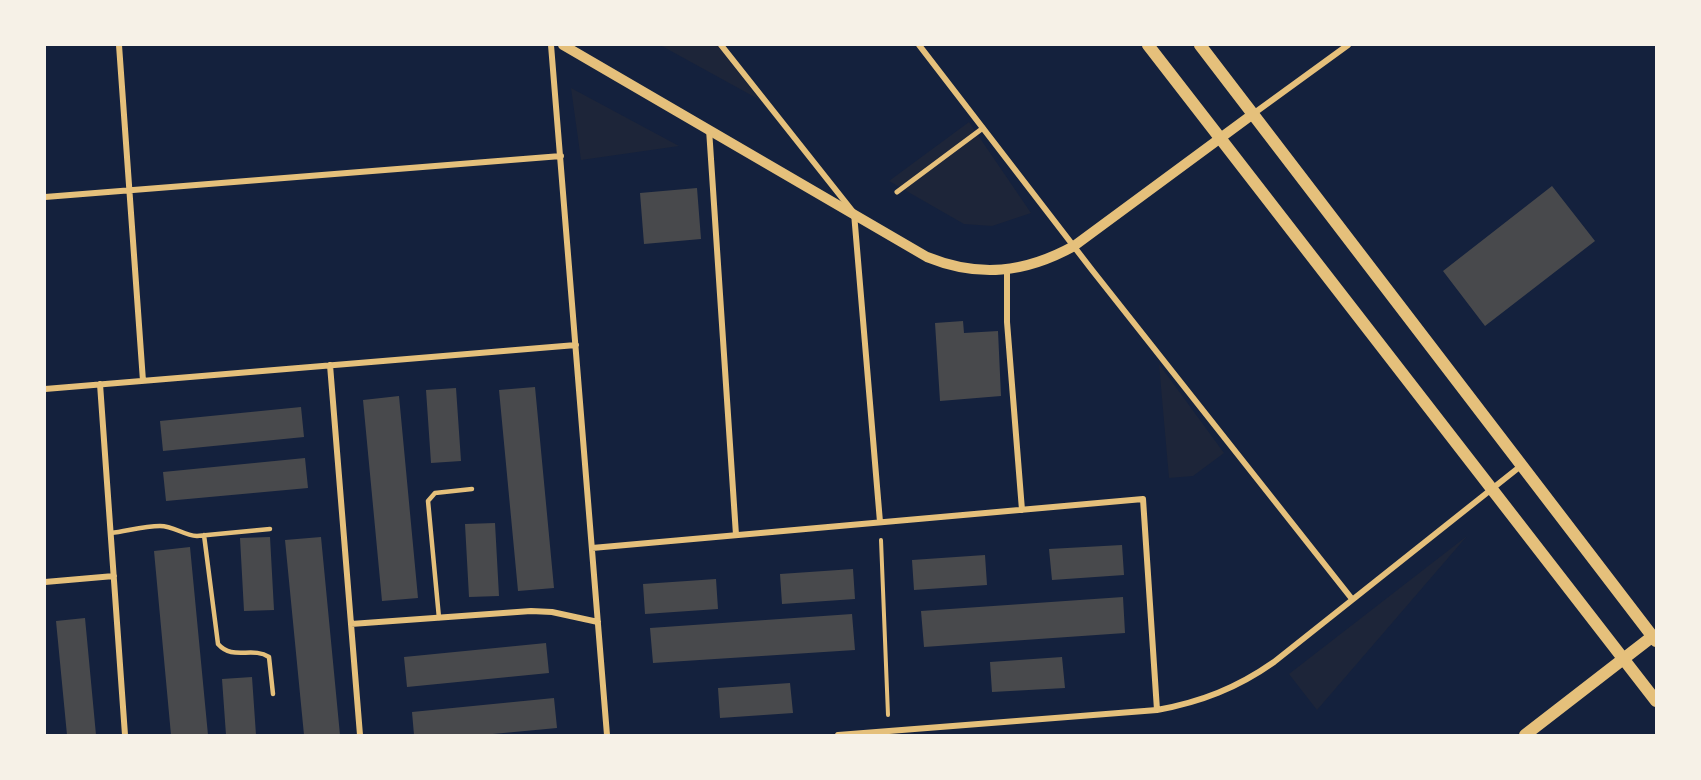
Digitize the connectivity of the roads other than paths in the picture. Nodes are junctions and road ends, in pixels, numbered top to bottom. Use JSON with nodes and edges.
{"nodes":[{"id":1,"x":119,"y":45,"type":"edge"},
{"id":2,"x":551,"y":45,"type":"edge"},
{"id":3,"x":563,"y":45,"type":"edge"},
{"id":4,"x":721,"y":45,"type":"edge"},
{"id":5,"x":919,"y":45,"type":"edge"},
{"id":6,"x":1148,"y":45,"type":"edge"},
{"id":7,"x":1200,"y":45,"type":"edge"},
{"id":8,"x":1348,"y":45,"type":"edge"},
{"id":9,"x":1253,"y":114,"type":"junction"},
{"id":10,"x":983,"y":128,"type":"junction"},
{"id":11,"x":710,"y":129,"type":"junction"},
{"id":12,"x":1220,"y":139,"type":"junction"},
{"id":13,"x":561,"y":156,"type":"junction"},
{"id":14,"x":129,"y":190,"type":"junction"},
{"id":15,"x":897,"y":192,"type":"dead end"},
{"id":16,"x":45,"y":197,"type":"edge"},
{"id":17,"x":854,"y":213,"type":"junction"},
{"id":18,"x":1074,"y":246,"type":"junction"},
{"id":19,"x":1007,"y":271,"type":"junction"},
{"id":20,"x":576,"y":345,"type":"junction"},
{"id":21,"x":330,"y":365,"type":"junction"},
{"id":22,"x":143,"y":381,"type":"junction"},
{"id":23,"x":100,"y":384,"type":"junction"},
{"id":24,"x":45,"y":388,"type":"edge"},
{"id":25,"x":1522,"y":465,"type":"junction"},
{"id":26,"x":1493,"y":488,"type":"junction"},
{"id":27,"x":472,"y":489,"type":"dead end"},
{"id":28,"x":1022,"y":510,"type":"junction"},
{"id":29,"x":880,"y":522,"type":"junction"},
{"id":30,"x":270,"y":528,"type":"dead end"},
{"id":31,"x":111,"y":533,"type":"junction"},
{"id":32,"x":204,"y":535,"type":"junction"},
{"id":33,"x":736,"y":535,"type":"junction"},
{"id":34,"x":592,"y":548,"type":"junction"},
{"id":35,"x":114,"y":576,"type":"junction"},
{"id":36,"x":45,"y":582,"type":"edge"},
{"id":37,"x":1352,"y":599,"type":"junction"},
{"id":38,"x":439,"y":618,"type":"junction"},
{"id":39,"x":598,"y":622,"type":"junction"},
{"id":40,"x":351,"y":624,"type":"junction"},
{"id":41,"x":1654,"y":638,"type":"edge"},
{"id":42,"x":1623,"y":658,"type":"junction"},
{"id":43,"x":273,"y":694,"type":"dead end"},
{"id":44,"x":1656,"y":701,"type":"edge"},
{"id":45,"x":1156,"y":710,"type":"junction"},
{"id":46,"x":1540,"y":723,"type":"junction"},
{"id":47,"x":125,"y":735,"type":"edge"},
{"id":48,"x":360,"y":735,"type":"edge"},
{"id":49,"x":607,"y":735,"type":"edge"},
{"id":50,"x":838,"y":735,"type":"edge"},
{"id":51,"x":1525,"y":735,"type":"edge"},
{"id":52,"x":1532,"y":735,"type":"edge"}],
"edges":[{"from":1,"to":14,"type":"street"},
{"from":2,"to":13,"type":"street"},
{"from":3,"to":11,"type":"street"},
{"from":4,"to":17,"type":"street"},
{"from":5,"to":10,"type":"street"},
{"from":6,"to":12,"type":"main road"},
{"from":7,"to":9,"type":"main road"},
{"from":8,"to":9,"type":"street"},
{"from":9,"to":12,"type":"street"},
{"from":9,"to":25,"type":"main road"},
{"from":10,"to":15,"type":"street"},
{"from":10,"to":18,"type":"street"},
{"from":11,"to":17,"type":"street"},
{"from":11,"to":33,"type":"street"},
{"from":12,"to":18,"type":"street"},
{"from":12,"to":26,"type":"main road"},
{"from":13,"to":14,"type":"street"},
{"from":13,"to":20,"type":"street"},
{"from":14,"to":16,"type":"street"},
{"from":14,"to":22,"type":"street"},
{"from":17,"to":19,"type":"street"},
{"from":17,"to":29,"type":"street"},
{"from":18,"to":19,"type":"street"},
{"from":18,"to":37,"type":"street"},
{"from":19,"to":28,"type":"street"},
{"from":20,"to":21,"type":"street"},
{"from":20,"to":34,"type":"street"},
{"from":21,"to":22,"type":"street"},
{"from":21,"to":40,"type":"street"},
{"from":22,"to":23,"type":"street"},
{"from":23,"to":24,"type":"street"},
{"from":23,"to":31,"type":"street"},
{"from":25,"to":26,"type":"street"},
{"from":25,"to":41,"type":"main road"},
{"from":26,"to":37,"type":"street"},
{"from":26,"to":42,"type":"main road"},
{"from":27,"to":38,"type":"lane"},
{"from":28,"to":29,"type":"street"},
{"from":28,"to":45,"type":"street"},
{"from":29,"to":33,"type":"street"},
{"from":30,"to":32,"type":"lane"},
{"from":31,"to":32,"type":"lane"},
{"from":31,"to":35,"type":"street"},
{"from":32,"to":43,"type":"lane"},
{"from":33,"to":34,"type":"street"},
{"from":34,"to":39,"type":"street"},
{"from":35,"to":36,"type":"street"},
{"from":35,"to":47,"type":"street"},
{"from":37,"to":45,"type":"street"},
{"from":38,"to":39,"type":"street"},
{"from":38,"to":40,"type":"street"},
{"from":39,"to":49,"type":"street"},
{"from":40,"to":48,"type":"street"},
{"from":41,"to":42,"type":"main road"},
{"from":42,"to":44,"type":"main road"},
{"from":42,"to":46,"type":"main road"},
{"from":45,"to":50,"type":"street"},
{"from":46,"to":51,"type":"main road"},
{"from":46,"to":52,"type":"lane"}]}
